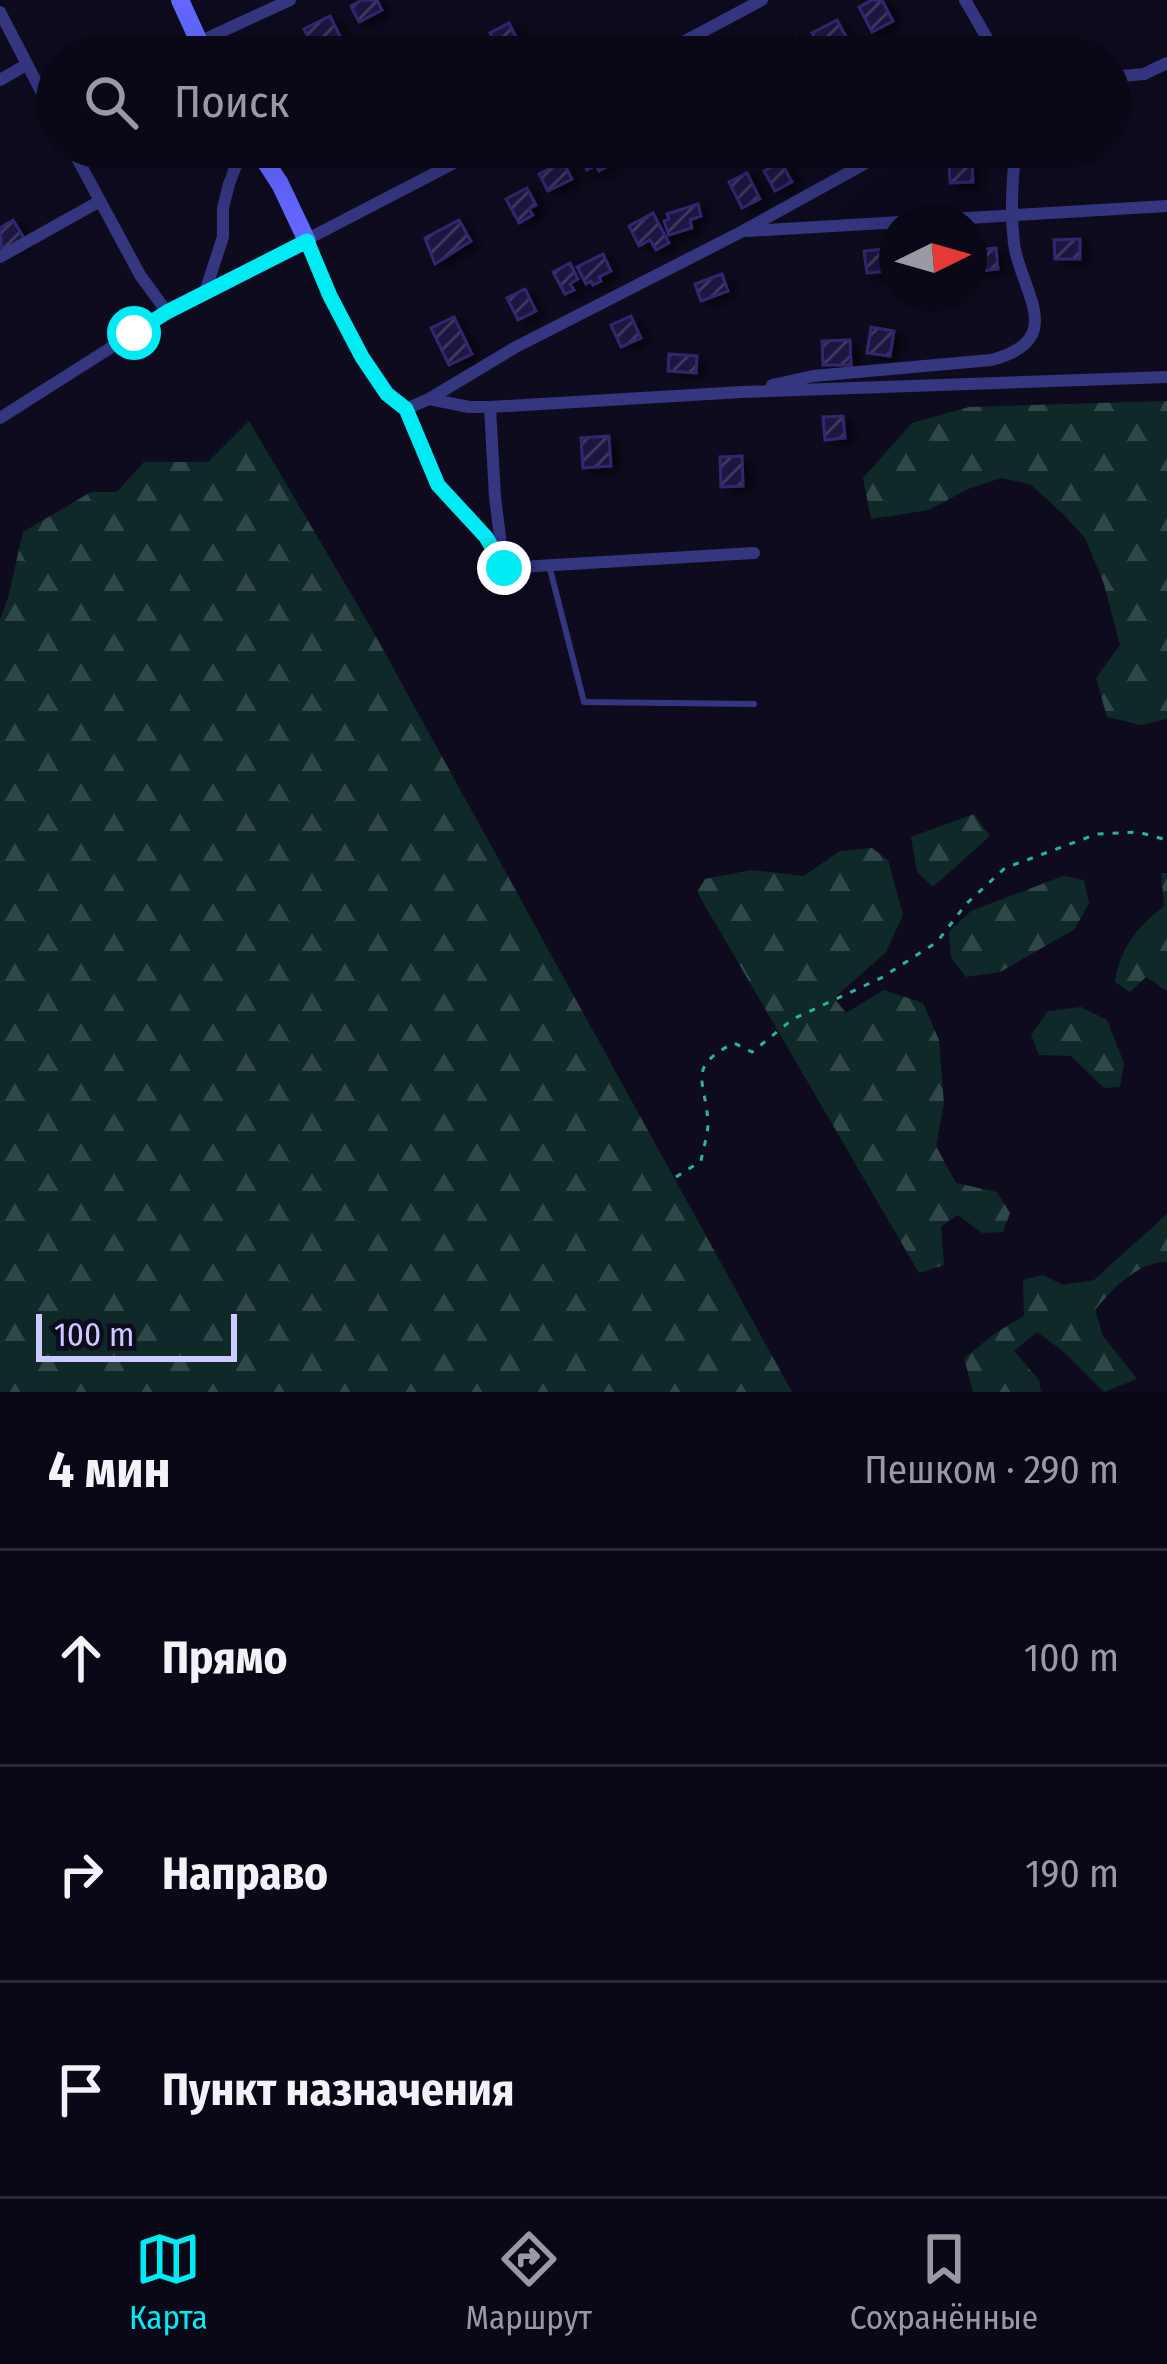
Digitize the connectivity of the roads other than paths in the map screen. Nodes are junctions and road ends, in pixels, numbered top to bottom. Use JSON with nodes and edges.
{"nodes":[{"id":1,"x":180,"y":0,"type":"edge"},
{"id":2,"x":290,"y":0,"type":"edge"},
{"id":3,"x":964,"y":0,"type":"edge"},
{"id":4,"x":756,"y":1,"type":"edge"},
{"id":5,"x":0,"y":12,"type":"edge"},
{"id":6,"x":196,"y":36,"type":"edge"},
{"id":7,"x":227,"y":36,"type":"edge"},
{"id":8,"x":693,"y":36,"type":"edge"},
{"id":9,"x":985,"y":36,"type":"edge"},
{"id":10,"x":1167,"y":63,"type":"edge"},
{"id":11,"x":26,"y":65,"type":"junction"},
{"id":12,"x":1131,"y":75,"type":"edge"},
{"id":13,"x":0,"y":80,"type":"edge"},
{"id":14,"x":36,"y":83,"type":"edge"},
{"id":15,"x":82,"y":168,"type":"edge"},
{"id":16,"x":235,"y":168,"type":"edge"},
{"id":17,"x":270,"y":168,"type":"edge"},
{"id":18,"x":445,"y":168,"type":"edge"},
{"id":19,"x":857,"y":168,"type":"edge"},
{"id":20,"x":1014,"y":168,"type":"edge"},
{"id":21,"x":100,"y":201,"type":"junction"},
{"id":22,"x":1167,"y":206,"type":"edge"},
{"id":23,"x":1011,"y":214,"type":"junction"},
{"id":24,"x":741,"y":232,"type":"junction"},
{"id":25,"x":307,"y":241,"type":"junction"},
{"id":26,"x":0,"y":257,"type":"edge"},
{"id":27,"x":205,"y":293,"type":"junction"},
{"id":28,"x":167,"y":312,"type":"junction"},
{"id":29,"x":1167,"y":377,"type":"edge"},
{"id":30,"x":742,"y":392,"type":"junction"},
{"id":31,"x":429,"y":399,"type":"junction"},
{"id":32,"x":490,"y":407,"type":"junction"},
{"id":33,"x":406,"y":409,"type":"junction"},
{"id":34,"x":0,"y":418,"type":"edge"},
{"id":35,"x":754,"y":554,"type":"dead end"},
{"id":36,"x":549,"y":565,"type":"junction"},
{"id":37,"x":504,"y":568,"type":"junction"},
{"id":38,"x":754,"y":704,"type":"dead end"}],
"edges":[{"from":1,"to":6,"type":"street"},
{"from":2,"to":7,"type":"street"},
{"from":3,"to":9,"type":"street"},
{"from":4,"to":8,"type":"street"},
{"from":5,"to":11,"type":"street"},
{"from":10,"to":12,"type":"street"},
{"from":11,"to":13,"type":"street"},
{"from":11,"to":14,"type":"street"},
{"from":15,"to":21,"type":"street"},
{"from":16,"to":27,"type":"street"},
{"from":17,"to":25,"type":"street"},
{"from":18,"to":25,"type":"street"},
{"from":19,"to":24,"type":"street"},
{"from":20,"to":23,"type":"street"},
{"from":21,"to":26,"type":"street"},
{"from":21,"to":28,"type":"street"},
{"from":22,"to":23,"type":"street"},
{"from":23,"to":24,"type":"street"},
{"from":23,"to":30,"type":"street"},
{"from":24,"to":31,"type":"street"},
{"from":25,"to":27,"type":"street"},
{"from":25,"to":33,"type":"street"},
{"from":27,"to":28,"type":"street"},
{"from":28,"to":34,"type":"street"},
{"from":29,"to":30,"type":"street"},
{"from":30,"to":32,"type":"street"},
{"from":31,"to":32,"type":"street"},
{"from":31,"to":33,"type":"street"},
{"from":32,"to":37,"type":"street"},
{"from":33,"to":37,"type":"street"},
{"from":35,"to":36,"type":"street"},
{"from":36,"to":37,"type":"street"},
{"from":36,"to":38,"type":"lane"}]}
